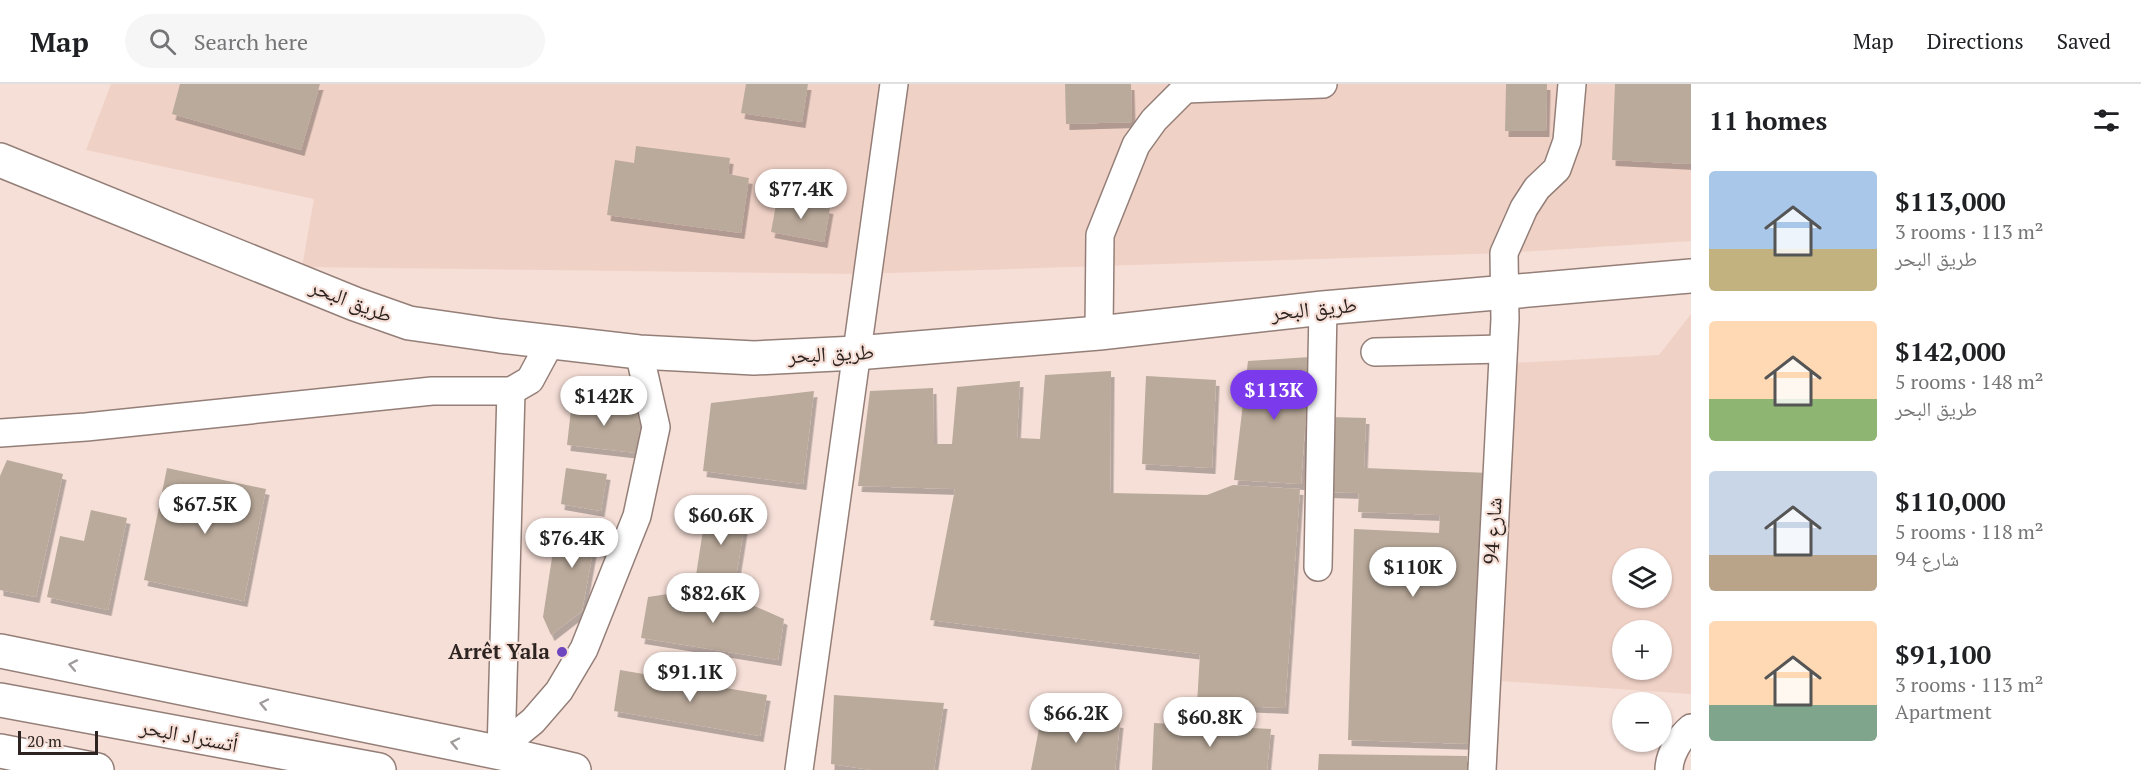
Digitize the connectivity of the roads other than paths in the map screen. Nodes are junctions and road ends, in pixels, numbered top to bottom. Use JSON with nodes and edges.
{"nodes":[{"id":1,"x":894,"y":84,"type":"edge"},
{"id":2,"x":1323,"y":84,"type":"edge"},
{"id":3,"x":1572,"y":84,"type":"edge"},
{"id":4,"x":1185,"y":86,"type":"edge"},
{"id":5,"x":0,"y":160,"type":"edge"},
{"id":6,"x":1691,"y":276,"type":"edge"},
{"id":7,"x":1504,"y":292,"type":"junction"},
{"id":8,"x":1323,"y":308,"type":"junction"},
{"id":9,"x":1099,"y":333,"type":"junction"},
{"id":10,"x":551,"y":340,"type":"junction"},
{"id":11,"x":1503,"y":349,"type":"junction"},
{"id":12,"x":639,"y":352,"type":"junction"},
{"id":13,"x":1375,"y":352,"type":"dead end"},
{"id":14,"x":856,"y":353,"type":"junction"},
{"id":15,"x":511,"y":391,"type":"junction"},
{"id":16,"x":0,"y":433,"type":"edge"},
{"id":17,"x":1318,"y":567,"type":"dead end"},
{"id":18,"x":0,"y":651,"type":"edge"},
{"id":19,"x":0,"y":700,"type":"edge"},
{"id":20,"x":1691,"y":728,"type":"edge"},
{"id":21,"x":501,"y":750,"type":"junction"},
{"id":22,"x":0,"y":751,"type":"edge"},
{"id":23,"x":97,"y":770,"type":"edge"},
{"id":24,"x":379,"y":770,"type":"edge"},
{"id":25,"x":574,"y":770,"type":"edge"},
{"id":26,"x":799,"y":770,"type":"edge"},
{"id":27,"x":1482,"y":770,"type":"edge"},
{"id":28,"x":1669,"y":770,"type":"edge"}],
"edges":[{"from":1,"to":14,"type":"street"},
{"from":2,"to":4,"type":"street"},
{"from":3,"to":7,"type":"street","name":"شارع 94"},
{"from":4,"to":9,"type":"street"},
{"from":5,"to":10,"type":"highway","name":"طريق البحر"},
{"from":6,"to":7,"type":"highway","name":"طريق البحر"},
{"from":7,"to":8,"type":"highway","name":"طريق البحر"},
{"from":7,"to":11,"type":"street","name":"شارع 94"},
{"from":8,"to":9,"type":"highway","name":"طريق البحر"},
{"from":8,"to":17,"type":"street"},
{"from":9,"to":14,"type":"highway","name":"طريق البحر"},
{"from":10,"to":12,"type":"highway","name":"طريق البحر"},
{"from":10,"to":15,"type":"street"},
{"from":11,"to":13,"type":"street"},
{"from":11,"to":27,"type":"street","name":"شارع 94"},
{"from":12,"to":14,"type":"highway","name":"طريق البحر"},
{"from":12,"to":21,"type":"street"},
{"from":14,"to":26,"type":"street"},
{"from":15,"to":16,"type":"street"},
{"from":15,"to":21,"type":"street"},
{"from":21,"to":18,"type":"highway","one_way":true},
{"from":19,"to":24,"type":"highway","name":"أتستراد البحر"},
{"from":20,"to":28,"type":"street"},
{"from":21,"to":25,"type":"highway"},
{"from":22,"to":23,"type":"highway"}]}
